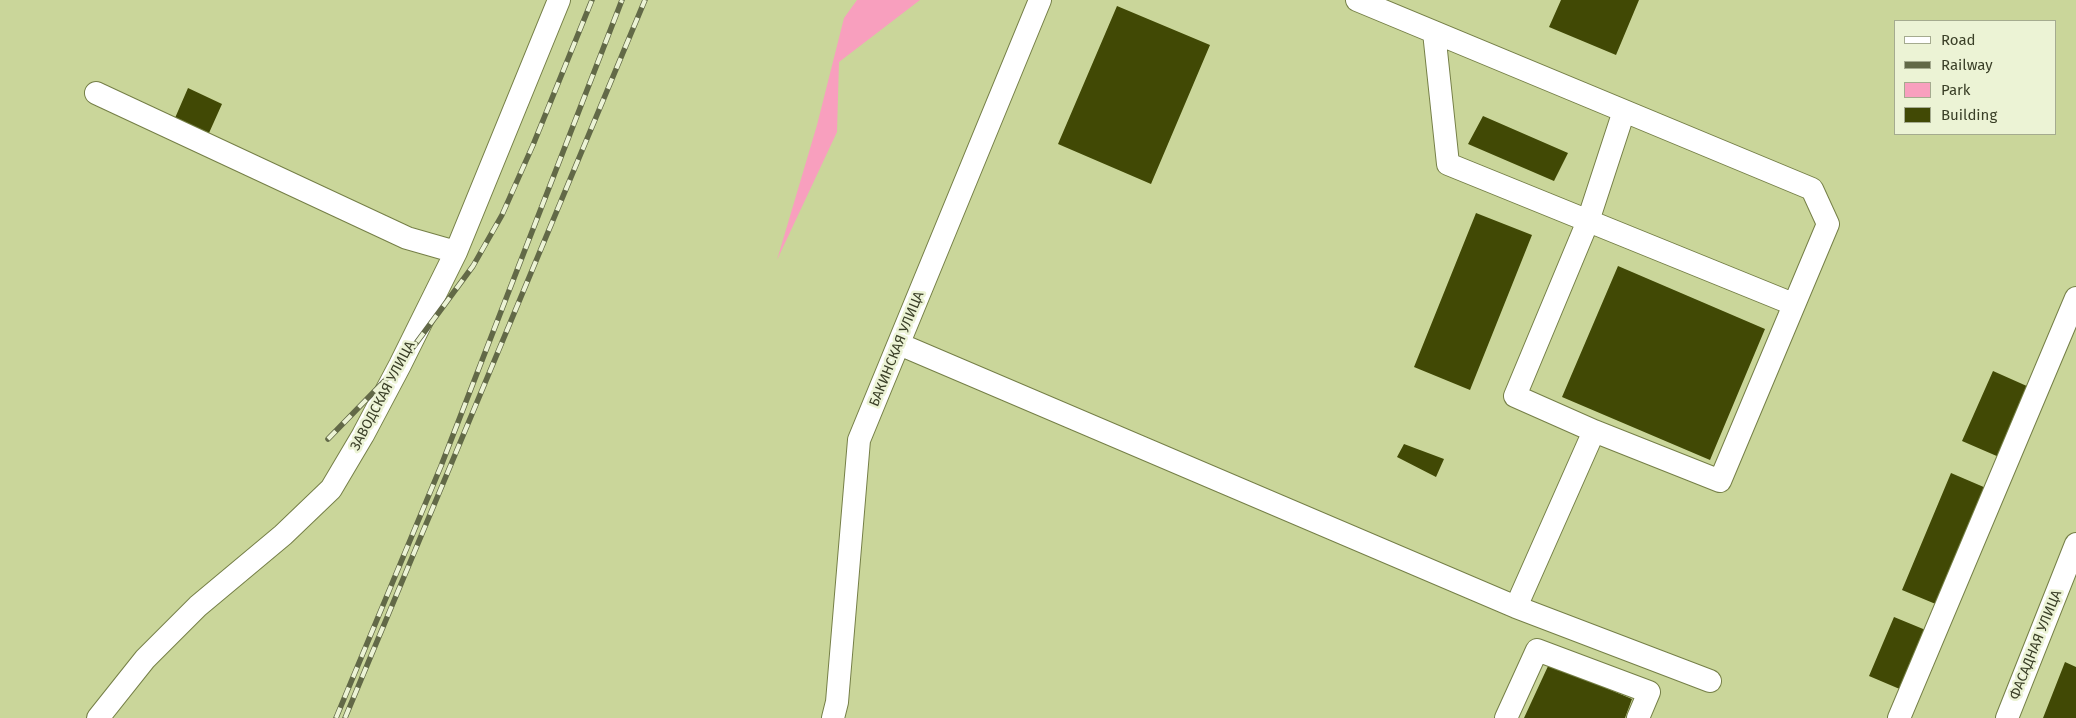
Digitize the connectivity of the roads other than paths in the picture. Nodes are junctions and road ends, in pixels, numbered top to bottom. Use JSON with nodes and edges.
{"nodes":[{"id":1,"x":559,"y":0,"type":"edge"},
{"id":2,"x":1040,"y":0,"type":"edge"},
{"id":3,"x":1357,"y":0,"type":"edge"},
{"id":4,"x":1434,"y":32,"type":"junction"},
{"id":5,"x":96,"y":93,"type":"dead end"},
{"id":6,"x":1624,"y":111,"type":"junction"},
{"id":7,"x":1588,"y":221,"type":"junction"},
{"id":8,"x":456,"y":252,"type":"junction"},
{"id":9,"x":2076,"y":298,"type":"edge"},
{"id":10,"x":1793,"y":304,"type":"junction"},
{"id":11,"x":899,"y":344,"type":"junction"},
{"id":12,"x":1594,"y":431,"type":"junction"},
{"id":13,"x":2076,"y":544,"type":"edge"},
{"id":14,"x":1516,"y":608,"type":"junction"},
{"id":15,"x":1710,"y":682,"type":"dead end"},
{"id":16,"x":98,"y":718,"type":"edge"},
{"id":17,"x":833,"y":718,"type":"edge"},
{"id":18,"x":1506,"y":718,"type":"edge"},
{"id":19,"x":1638,"y":718,"type":"edge"},
{"id":20,"x":1899,"y":718,"type":"edge"},
{"id":21,"x":2007,"y":718,"type":"edge"}],
"edges":[{"from":1,"to":8,"type":"street","name":"ЗАВОДСКАЯ УЛИЦА"},
{"from":2,"to":11,"type":"street","name":"БАКИНСКАЯ УЛИЦА"},
{"from":3,"to":4,"type":"street"},
{"from":4,"to":6,"type":"street"},
{"from":4,"to":7,"type":"street"},
{"from":5,"to":8,"type":"street"},
{"from":6,"to":7,"type":"street"},
{"from":6,"to":10,"type":"street"},
{"from":7,"to":10,"type":"street"},
{"from":7,"to":12,"type":"street"},
{"from":8,"to":16,"type":"street","name":"ЗАВОДСКАЯ УЛИЦА"},
{"from":9,"to":20,"type":"street"},
{"from":10,"to":12,"type":"street"},
{"from":11,"to":14,"type":"street"},
{"from":11,"to":17,"type":"street","name":"БАКИНСКАЯ УЛИЦА"},
{"from":12,"to":14,"type":"street"},
{"from":13,"to":21,"type":"street","name":"ФАСАДНАЯ УЛИЦА"},
{"from":14,"to":15,"type":"street"},
{"from":18,"to":19,"type":"street"}]}
